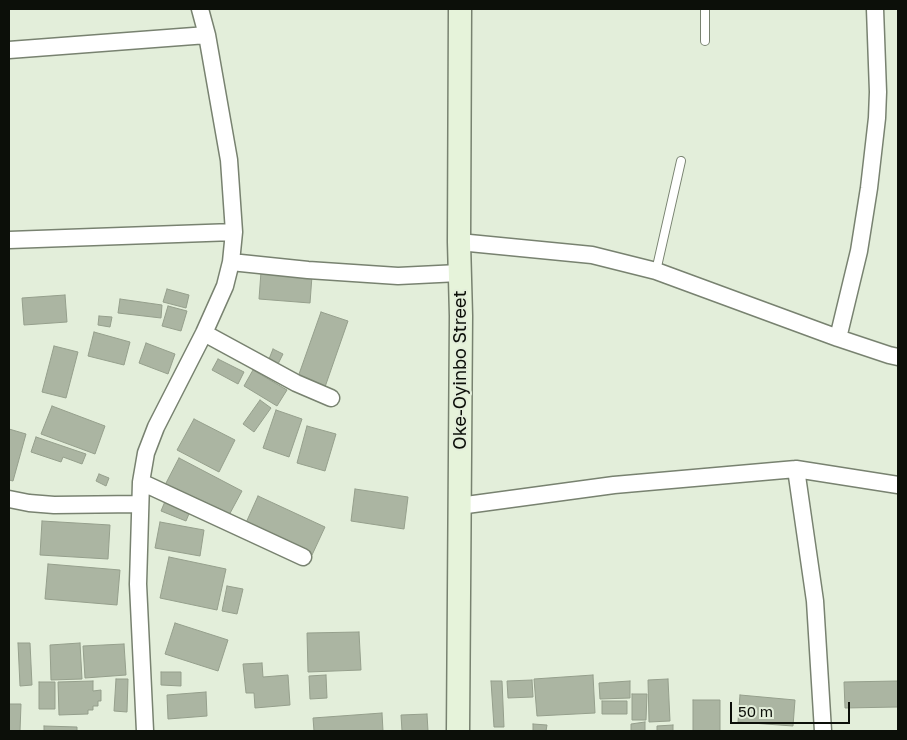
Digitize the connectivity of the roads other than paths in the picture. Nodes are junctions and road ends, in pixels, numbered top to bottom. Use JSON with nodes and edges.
{"nodes":[{"id":1,"x":200,"y":9,"type":"edge"},
{"id":2,"x":460,"y":9,"type":"edge"},
{"id":3,"x":705,"y":9,"type":"edge"},
{"id":4,"x":875,"y":9,"type":"edge"},
{"id":5,"x":207,"y":35,"type":"junction"},
{"id":6,"x":705,"y":41,"type":"dead end"},
{"id":7,"x":9,"y":50,"type":"edge"},
{"id":8,"x":681,"y":161,"type":"dead end"},
{"id":9,"x":234,"y":232,"type":"junction"},
{"id":10,"x":9,"y":240,"type":"edge"},
{"id":11,"x":459,"y":242,"type":"junction"},
{"id":12,"x":231,"y":262,"type":"junction"},
{"id":13,"x":656,"y":271,"type":"junction"},
{"id":14,"x":459,"y":274,"type":"junction"},
{"id":15,"x":204,"y":334,"type":"junction"},
{"id":16,"x":838,"y":338,"type":"junction"},
{"id":17,"x":898,"y":357,"type":"edge"},
{"id":18,"x":331,"y":398,"type":"dead end"},
{"id":19,"x":796,"y":469,"type":"junction"},
{"id":20,"x":141,"y":482,"type":"junction"},
{"id":21,"x":898,"y":485,"type":"edge"},
{"id":22,"x":9,"y":499,"type":"edge"},
{"id":23,"x":139,"y":504,"type":"junction"},
{"id":24,"x":459,"y":506,"type":"junction"},
{"id":25,"x":303,"y":557,"type":"dead end"},
{"id":26,"x":145,"y":731,"type":"edge"},
{"id":27,"x":458,"y":731,"type":"edge"},
{"id":28,"x":823,"y":731,"type":"edge"}],
"edges":[{"from":1,"to":5,"type":"street"},
{"from":2,"to":11,"type":"main road","name":"Oke-Oyinbo Street"},
{"from":3,"to":6,"type":"lane"},
{"from":4,"to":16,"type":"street"},
{"from":5,"to":7,"type":"street"},
{"from":5,"to":9,"type":"street"},
{"from":8,"to":13,"type":"lane"},
{"from":9,"to":10,"type":"street"},
{"from":9,"to":12,"type":"street"},
{"from":11,"to":13,"type":"street"},
{"from":11,"to":14,"type":"main road","name":"Oke-Oyinbo Street"},
{"from":12,"to":14,"type":"street"},
{"from":12,"to":15,"type":"street"},
{"from":13,"to":16,"type":"street"},
{"from":14,"to":24,"type":"main road","name":"Oke-Oyinbo Street"},
{"from":15,"to":18,"type":"street"},
{"from":15,"to":20,"type":"street"},
{"from":16,"to":17,"type":"street"},
{"from":19,"to":21,"type":"street"},
{"from":19,"to":24,"type":"street"},
{"from":19,"to":28,"type":"street"},
{"from":20,"to":23,"type":"street"},
{"from":20,"to":25,"type":"street"},
{"from":22,"to":23,"type":"street"},
{"from":23,"to":26,"type":"street"},
{"from":24,"to":27,"type":"main road","name":"Oke-Oyinbo Street"}]}
